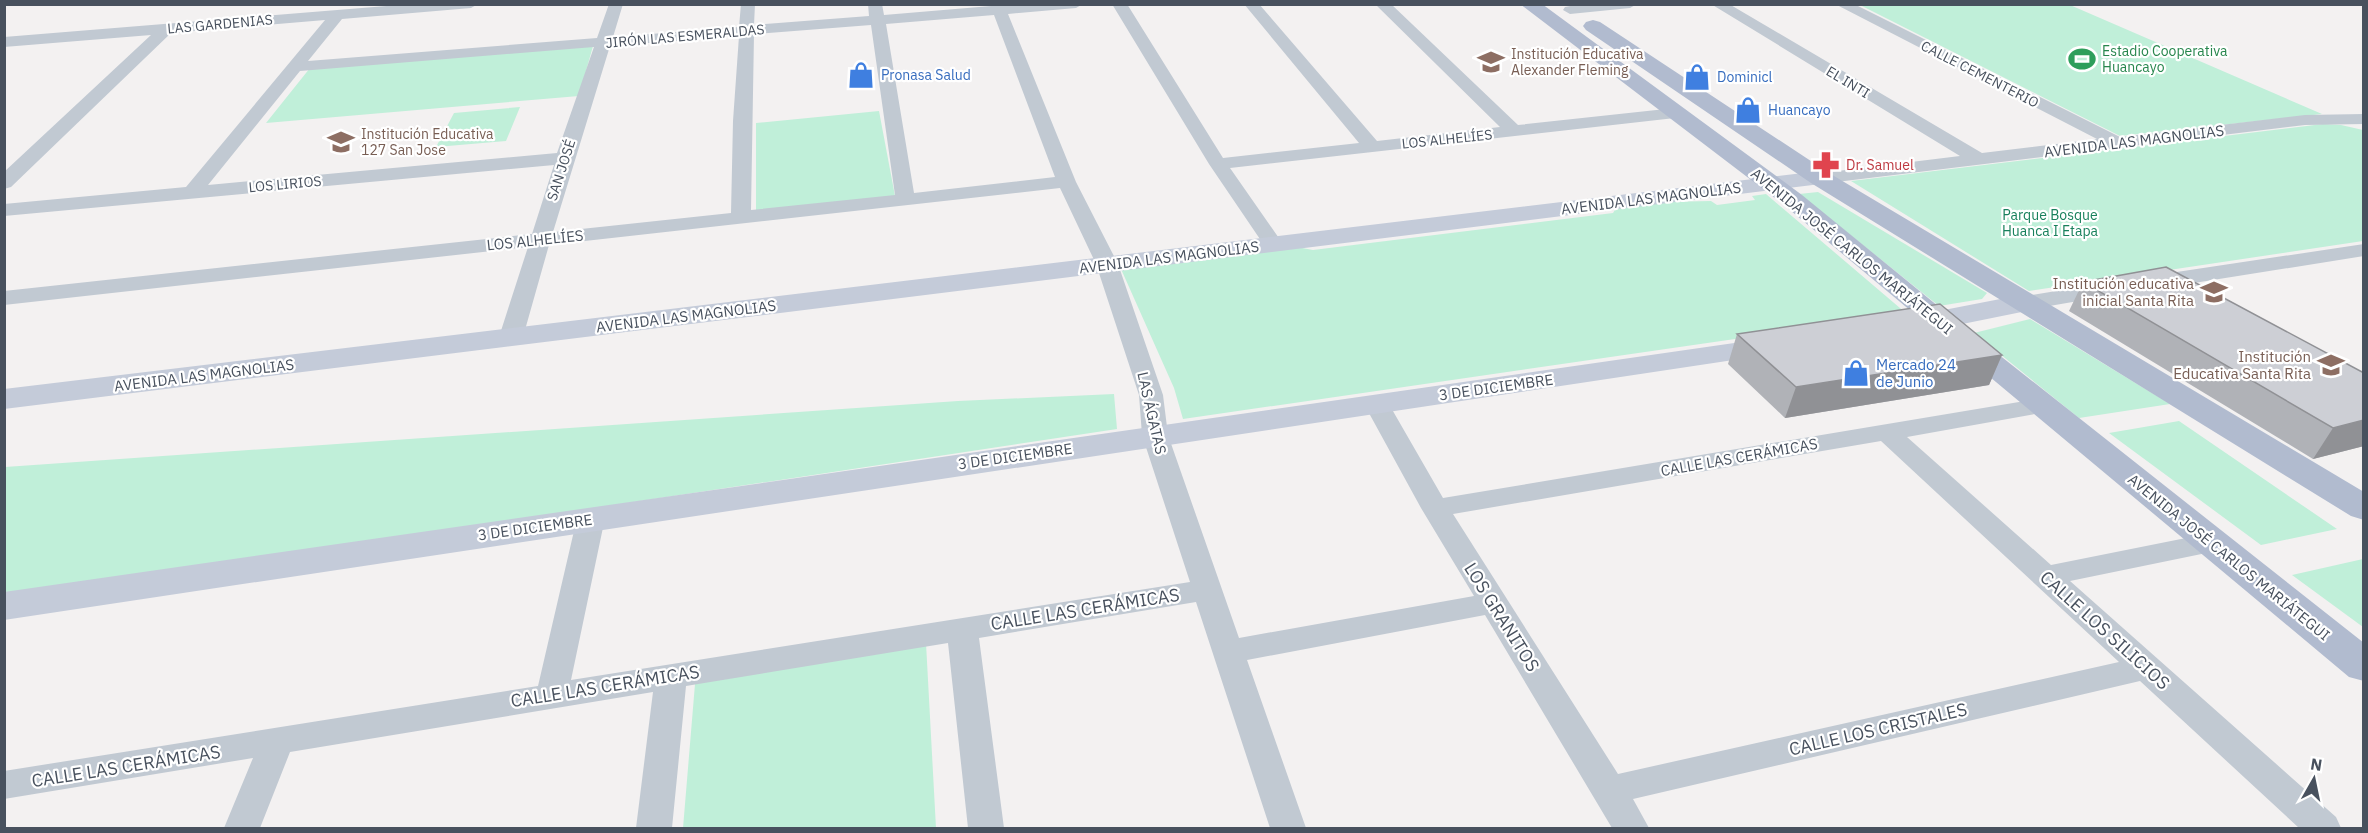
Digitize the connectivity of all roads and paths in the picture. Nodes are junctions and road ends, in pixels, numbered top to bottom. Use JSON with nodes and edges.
{"nodes":[{"id":1,"x":471,"y":4,"type":"edge"},
{"id":2,"x":616,"y":4,"type":"edge"},
{"id":3,"x":748,"y":4,"type":"edge"},
{"id":4,"x":1076,"y":4,"type":"edge"},
{"id":5,"x":1119,"y":4,"type":"edge"},
{"id":6,"x":1251,"y":4,"type":"edge"},
{"id":7,"x":1382,"y":4,"type":"edge"},
{"id":8,"x":1529,"y":4,"type":"edge"},
{"id":9,"x":1630,"y":4,"type":"edge"},
{"id":10,"x":1718,"y":4,"type":"edge"},
{"id":11,"x":1842,"y":4,"type":"edge"},
{"id":12,"x":1566,"y":7,"type":"edge"},
{"id":13,"x":998,"y":8,"type":"edge"},
{"id":14,"x":877,"y":12,"type":"edge"},
{"id":15,"x":338,"y":14,"type":"junction"},
{"id":16,"x":167,"y":28,"type":"junction"},
{"id":17,"x":747,"y":30,"type":"junction"},
{"id":18,"x":12,"y":41,"type":"edge"},
{"id":19,"x":605,"y":42,"type":"junction"},
{"id":20,"x":4,"y":52,"type":"edge"},
{"id":21,"x":293,"y":67,"type":"junction"},
{"id":22,"x":1675,"y":113,"type":"junction"},
{"id":23,"x":2364,"y":119,"type":"edge"},
{"id":24,"x":2334,"y":120,"type":"junction"},
{"id":25,"x":2364,"y":128,"type":"edge"},
{"id":26,"x":1514,"y":131,"type":"junction"},
{"id":27,"x":2118,"y":143,"type":"junction"},
{"id":28,"x":1372,"y":147,"type":"junction"},
{"id":29,"x":565,"y":158,"type":"junction"},
{"id":30,"x":1979,"y":159,"type":"junction"},
{"id":31,"x":1218,"y":164,"type":"junction"},
{"id":32,"x":1820,"y":178,"type":"junction"},
{"id":33,"x":1066,"y":182,"type":"junction"},
{"id":34,"x":4,"y":183,"type":"edge"},
{"id":35,"x":1773,"y":184,"type":"junction"},
{"id":36,"x":192,"y":192,"type":"junction"},
{"id":37,"x":905,"y":198,"type":"junction"},
{"id":38,"x":4,"y":210,"type":"edge"},
{"id":39,"x":741,"y":217,"type":"junction"},
{"id":40,"x":540,"y":240,"type":"junction"},
{"id":41,"x":1273,"y":244,"type":"junction"},
{"id":42,"x":2364,"y":249,"type":"edge"},
{"id":43,"x":1107,"y":264,"type":"junction"},
{"id":44,"x":4,"y":298,"type":"edge"},
{"id":45,"x":2026,"y":303,"type":"junction"},
{"id":46,"x":1939,"y":321,"type":"junction"},
{"id":47,"x":1879,"y":330,"type":"edge"},
{"id":48,"x":512,"y":337,"type":"junction"},
{"id":49,"x":1811,"y":340,"type":"edge"},
{"id":50,"x":4,"y":399,"type":"edge"},
{"id":51,"x":1377,"y":404,"type":"junction"},
{"id":52,"x":2043,"y":406,"type":"junction"},
{"id":53,"x":1886,"y":432,"type":"junction"},
{"id":54,"x":1155,"y":435,"type":"junction"},
{"id":55,"x":1435,"y":508,"type":"junction"},
{"id":56,"x":2364,"y":508,"type":"edge"},
{"id":57,"x":591,"y":518,"type":"junction"},
{"id":58,"x":2211,"y":543,"type":"junction"},
{"id":59,"x":2046,"y":576,"type":"junction"},
{"id":60,"x":1206,"y":590,"type":"junction"},
{"id":61,"x":1494,"y":603,"type":"junction"},
{"id":62,"x":4,"y":606,"type":"edge"},
{"id":63,"x":962,"y":628,"type":"junction"},
{"id":64,"x":1228,"y":652,"type":"junction"},
{"id":65,"x":2364,"y":666,"type":"edge"},
{"id":66,"x":2146,"y":668,"type":"junction"},
{"id":67,"x":671,"y":676,"type":"junction"},
{"id":68,"x":552,"y":694,"type":"junction"},
{"id":69,"x":277,"y":741,"type":"junction"},
{"id":70,"x":4,"y":785,"type":"edge"},
{"id":71,"x":1609,"y":790,"type":"junction"},
{"id":72,"x":242,"y":828,"type":"edge"},
{"id":73,"x":654,"y":828,"type":"edge"},
{"id":74,"x":986,"y":828,"type":"edge"},
{"id":75,"x":1288,"y":828,"type":"edge"},
{"id":76,"x":1631,"y":828,"type":"edge"},
{"id":77,"x":2323,"y":828,"type":"edge"}],
"edges":[{"from":1,"to":15,"type":"street","name":"LAS GARDENIAS"},
{"from":2,"to":19,"type":"street","name":"SAN JOSÉ"},
{"from":3,"to":17,"type":"street"},
{"from":4,"to":13,"type":"street","name":"JIRÓN LAS ESMERALDAS"},
{"from":5,"to":31,"type":"street"},
{"from":6,"to":28,"type":"street"},
{"from":7,"to":26,"type":"street"},
{"from":8,"to":22,"type":"main road","name":"AVENIDA JOSÉ CARLOS MARIÁTEGUI"},
{"from":9,"to":12,"type":"street"},
{"from":10,"to":30,"type":"street","name":"EL INTI"},
{"from":11,"to":27,"type":"street","name":"CALLE CEMENTERIO"},
{"from":12,"to":32,"type":"main road","name":"AVENIDA JOSÉ CARLOS MARIÁTEGUI"},
{"from":13,"to":14,"type":"street","name":"JIRÓN LAS ESMERALDAS"},
{"from":13,"to":33,"type":"street","name":"LAS ÁGATAS"},
{"from":14,"to":17,"type":"street","name":"JIRÓN LAS ESMERALDAS"},
{"from":14,"to":37,"type":"street"},
{"from":15,"to":16,"type":"street","name":"LAS GARDENIAS"},
{"from":15,"to":21,"type":"street"},
{"from":16,"to":18,"type":"street","name":"LAS GARDENIAS"},
{"from":16,"to":34,"type":"street"},
{"from":17,"to":19,"type":"street","name":"JIRÓN LAS ESMERALDAS"},
{"from":17,"to":39,"type":"street"},
{"from":18,"to":20,"type":"street"},
{"from":19,"to":21,"type":"street","name":"JIRÓN LAS ESMERALDAS"},
{"from":19,"to":29,"type":"street","name":"SAN JOSÉ"},
{"from":21,"to":36,"type":"street"},
{"from":22,"to":26,"type":"street","name":"LOS ALHELÍES"},
{"from":22,"to":35,"type":"main road","name":"AVENIDA JOSÉ CARLOS MARIÁTEGUI"},
{"from":23,"to":24,"type":"street"},
{"from":24,"to":25,"type":"street"},
{"from":24,"to":27,"type":"street","name":"AVENIDA LAS MAGNOLIAS"},
{"from":26,"to":28,"type":"street","name":"LOS ALHELÍES"},
{"from":27,"to":30,"type":"street","name":"AVENIDA LAS MAGNOLIAS"},
{"from":28,"to":31,"type":"street","name":"LOS ALHELÍES"},
{"from":29,"to":36,"type":"street","name":"LOS LIRIOS"},
{"from":29,"to":40,"type":"street","name":"SAN JOSÉ"},
{"from":30,"to":32,"type":"street","name":"AVENIDA LAS MAGNOLIAS"},
{"from":31,"to":41,"type":"street"},
{"from":32,"to":35,"type":"street","name":"AVENIDA LAS MAGNOLIAS"},
{"from":32,"to":45,"type":"main road","name":"AVENIDA JOSÉ CARLOS MARIÁTEGUI"},
{"from":33,"to":37,"type":"street","name":"LOS ALHELÍES"},
{"from":33,"to":43,"type":"street","name":"LAS ÁGATAS"},
{"from":35,"to":41,"type":"street","name":"AVENIDA LAS MAGNOLIAS"},
{"from":35,"to":46,"type":"main road","name":"AVENIDA JOSÉ CARLOS MARIÁTEGUI"},
{"from":36,"to":38,"type":"street","name":"LOS LIRIOS"},
{"from":37,"to":39,"type":"street","name":"LOS ALHELÍES"},
{"from":39,"to":40,"type":"street","name":"LOS ALHELÍES"},
{"from":40,"to":44,"type":"street","name":"LOS ALHELÍES"},
{"from":40,"to":48,"type":"street","name":"SAN JOSÉ"},
{"from":41,"to":43,"type":"street","name":"AVENIDA LAS MAGNOLIAS"},
{"from":42,"to":45,"type":"street"},
{"from":43,"to":48,"type":"street","name":"AVENIDA LAS MAGNOLIAS"},
{"from":43,"to":54,"type":"street","name":"LAS ÁGATAS"},
{"from":45,"to":46,"type":"street"},
{"from":45,"to":56,"type":"main road","name":"AVENIDA JOSÉ CARLOS MARIÁTEGUI"},
{"from":46,"to":47,"type":"street"},
{"from":46,"to":52,"type":"main road","name":"AVENIDA JOSÉ CARLOS MARIÁTEGUI"},
{"from":48,"to":50,"type":"street","name":"AVENIDA LAS MAGNOLIAS"},
{"from":49,"to":51,"type":"street","name":"3 DE DICIEMBRE"},
{"from":51,"to":54,"type":"street","name":"3 DE DICIEMBRE"},
{"from":51,"to":55,"type":"street","name":"LOS GRANITOS"},
{"from":52,"to":53,"type":"street","name":"CALLE LAS CERÁMICAS"},
{"from":52,"to":58,"type":"main road","name":"AVENIDA JOSÉ CARLOS MARIÁTEGUI"},
{"from":53,"to":55,"type":"street","name":"CALLE LAS CERÁMICAS"},
{"from":53,"to":59,"type":"street","name":"CALLE LOS SILICIOS"},
{"from":54,"to":57,"type":"street","name":"3 DE DICIEMBRE"},
{"from":54,"to":60,"type":"street","name":"LAS ÁGATAS"},
{"from":55,"to":61,"type":"street","name":"LOS GRANITOS"},
{"from":57,"to":62,"type":"street","name":"3 DE DICIEMBRE"},
{"from":57,"to":68,"type":"street"},
{"from":58,"to":59,"type":"street"},
{"from":58,"to":65,"type":"main road","name":"AVENIDA JOSÉ CARLOS MARIÁTEGUI"},
{"from":59,"to":66,"type":"street","name":"CALLE LOS SILICIOS"},
{"from":60,"to":63,"type":"street","name":"CALLE LAS CERÁMICAS"},
{"from":60,"to":64,"type":"street","name":"LAS ÁGATAS"},
{"from":61,"to":64,"type":"street"},
{"from":61,"to":71,"type":"street","name":"LOS GRANITOS"},
{"from":63,"to":67,"type":"street","name":"CALLE LAS CERÁMICAS"},
{"from":63,"to":74,"type":"street"},
{"from":64,"to":75,"type":"street","name":"LAS ÁGATAS"},
{"from":66,"to":71,"type":"street","name":"CALLE LOS CRISTALES"},
{"from":66,"to":77,"type":"street","name":"CALLE LOS SILICIOS"},
{"from":67,"to":68,"type":"street","name":"CALLE LAS CERÁMICAS"},
{"from":67,"to":73,"type":"street"},
{"from":68,"to":69,"type":"street","name":"CALLE LAS CERÁMICAS"},
{"from":69,"to":70,"type":"street","name":"CALLE LAS CERÁMICAS"},
{"from":69,"to":72,"type":"street"},
{"from":71,"to":76,"type":"street","name":"LOS GRANITOS"}]}
